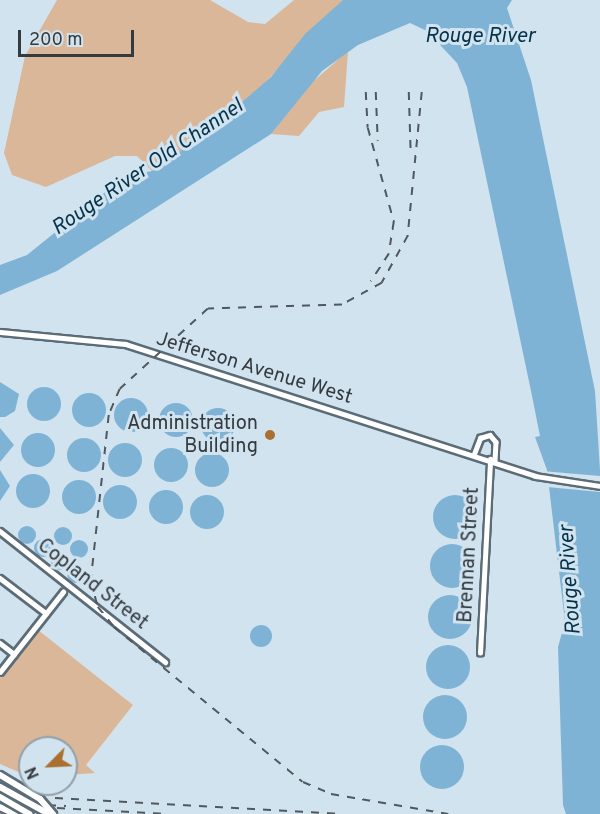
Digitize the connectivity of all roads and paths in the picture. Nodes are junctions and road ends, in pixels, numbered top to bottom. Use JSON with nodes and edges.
{"nodes":[{"id":1,"x":0,"y":332,"type":"edge"},
{"id":2,"x":474,"y":454,"type":"junction"},
{"id":3,"x":493,"y":460,"type":"junction"},
{"id":4,"x":600,"y":486,"type":"edge"},
{"id":5,"x":0,"y":531,"type":"edge"},
{"id":6,"x":0,"y":578,"type":"edge"},
{"id":7,"x":63,"y":591,"type":"dead end"},
{"id":8,"x":46,"y":613,"type":"junction"},
{"id":9,"x":0,"y":643,"type":"edge"},
{"id":10,"x":480,"y":653,"type":"dead end"},
{"id":11,"x":14,"y":654,"type":"junction"},
{"id":12,"x":165,"y":662,"type":"dead end"},
{"id":13,"x":0,"y":672,"type":"edge"},
{"id":14,"x":0,"y":775,"type":"edge"},
{"id":15,"x":0,"y":787,"type":"edge"},
{"id":16,"x":0,"y":797,"type":"edge"},
{"id":17,"x":0,"y":807,"type":"edge"},
{"id":18,"x":15,"y":814,"type":"edge"},
{"id":19,"x":30,"y":814,"type":"edge"},
{"id":20,"x":51,"y":814,"type":"edge"}],
"edges":[{"from":1,"to":2,"type":"main road","name":"Jefferson Avenue West"},
{"from":2,"to":3,"type":"main road","name":"Jefferson Avenue West"},
{"from":2,"to":3,"type":"street"},
{"from":3,"to":4,"type":"main road","name":"Jefferson Avenue West"},
{"from":3,"to":10,"type":"street","name":"Brennan Street"},
{"from":5,"to":12,"type":"street","name":"Copland Street"},
{"from":6,"to":8,"type":"street"},
{"from":7,"to":8,"type":"street"},
{"from":8,"to":11,"type":"street"},
{"from":9,"to":11,"type":"street"},
{"from":11,"to":13,"type":"street"},
{"from":14,"to":20,"type":"highway","bridge":true},
{"from":15,"to":20,"type":"highway","bridge":true},
{"from":16,"to":19,"type":"highway","bridge":true},
{"from":17,"to":18,"type":"highway"}]}
